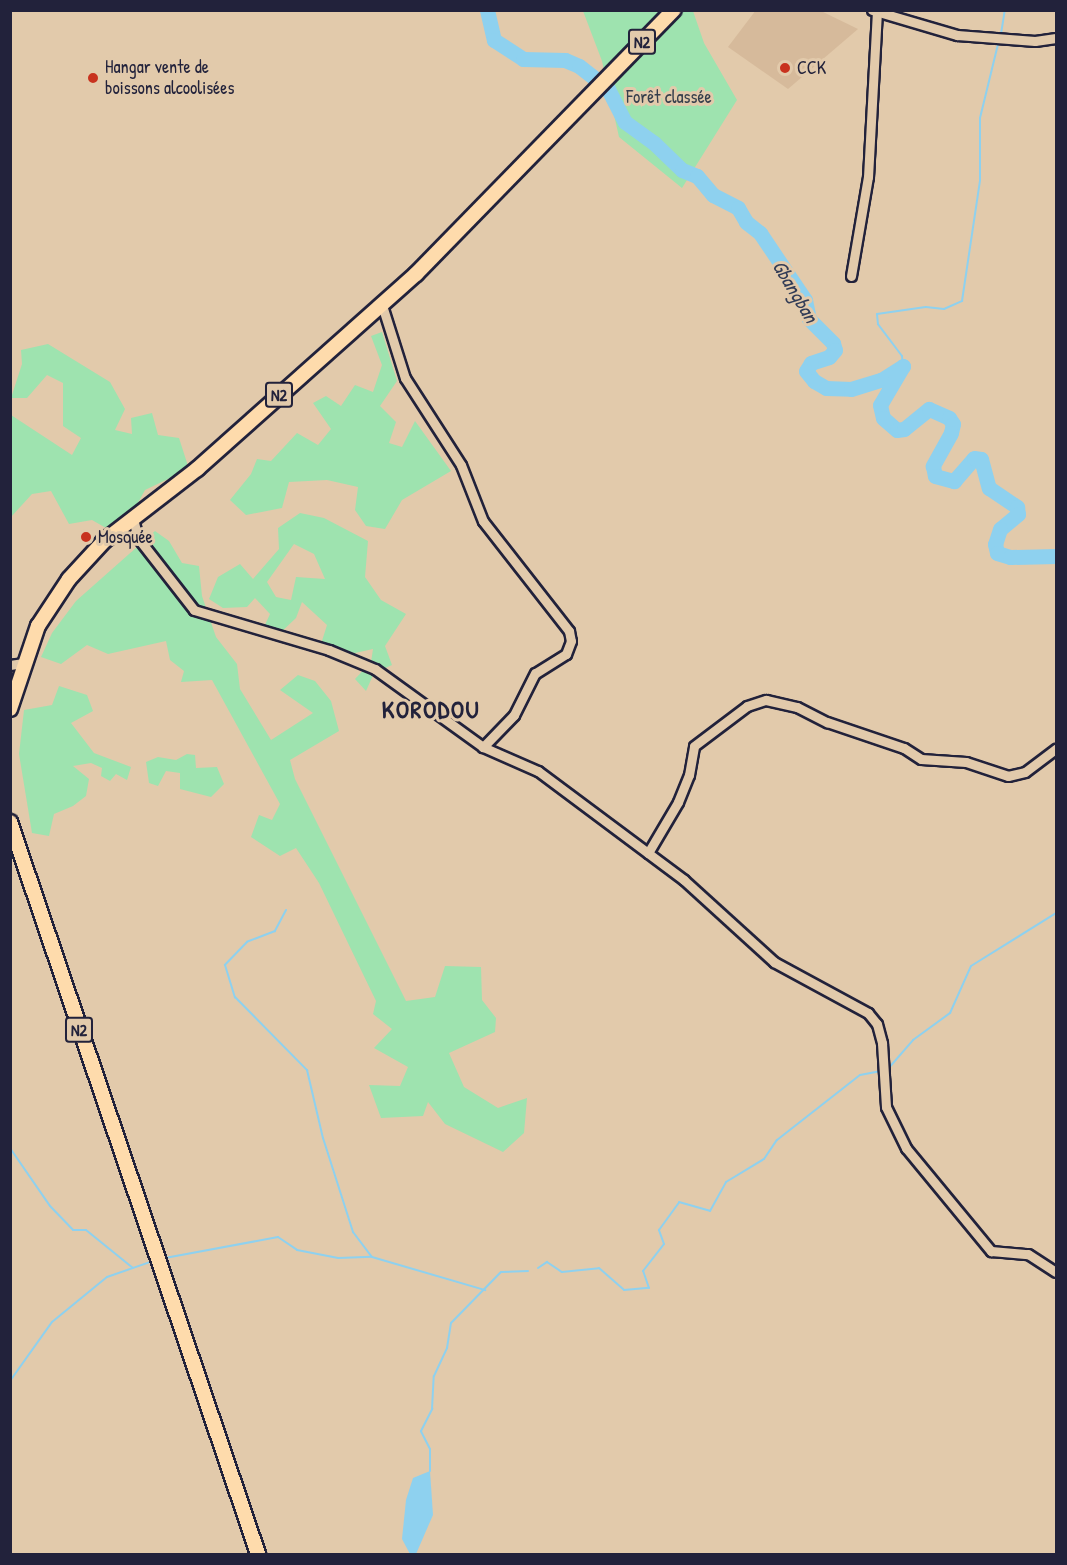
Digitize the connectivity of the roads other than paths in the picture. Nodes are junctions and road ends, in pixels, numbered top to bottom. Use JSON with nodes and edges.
{"nodes":[{"id":1,"x":674,"y":10,"type":"edge"},
{"id":2,"x":875,"y":11,"type":"edge"},
{"id":3,"x":1056,"y":38,"type":"edge"},
{"id":4,"x":851,"y":276,"type":"dead end"},
{"id":5,"x":381,"y":302,"type":"junction"},
{"id":6,"x":133,"y":519,"type":"junction"},
{"id":7,"x":16,"y":664,"type":"edge"},
{"id":8,"x":10,"y":709,"type":"edge"},
{"id":9,"x":483,"y":747,"type":"junction"},
{"id":10,"x":1056,"y":749,"type":"edge"},
{"id":11,"x":10,"y":822,"type":"edge"},
{"id":12,"x":648,"y":853,"type":"junction"},
{"id":13,"x":1056,"y":1272,"type":"edge"},
{"id":14,"x":258,"y":1554,"type":"edge"}],
"edges":[{"from":1,"to":5,"type":"highway","number":"N2"},
{"from":2,"to":3,"type":"street"},
{"from":2,"to":4,"type":"street"},
{"from":5,"to":6,"type":"highway","number":"N2"},
{"from":5,"to":9,"type":"street"},
{"from":6,"to":7,"type":"highway","number":"N2"},
{"from":6,"to":9,"type":"street"},
{"from":7,"to":8,"type":"highway","number":"N2"},
{"from":9,"to":12,"type":"street"},
{"from":10,"to":12,"type":"street"},
{"from":11,"to":14,"type":"highway","number":"N2"},
{"from":12,"to":13,"type":"street"}]}
